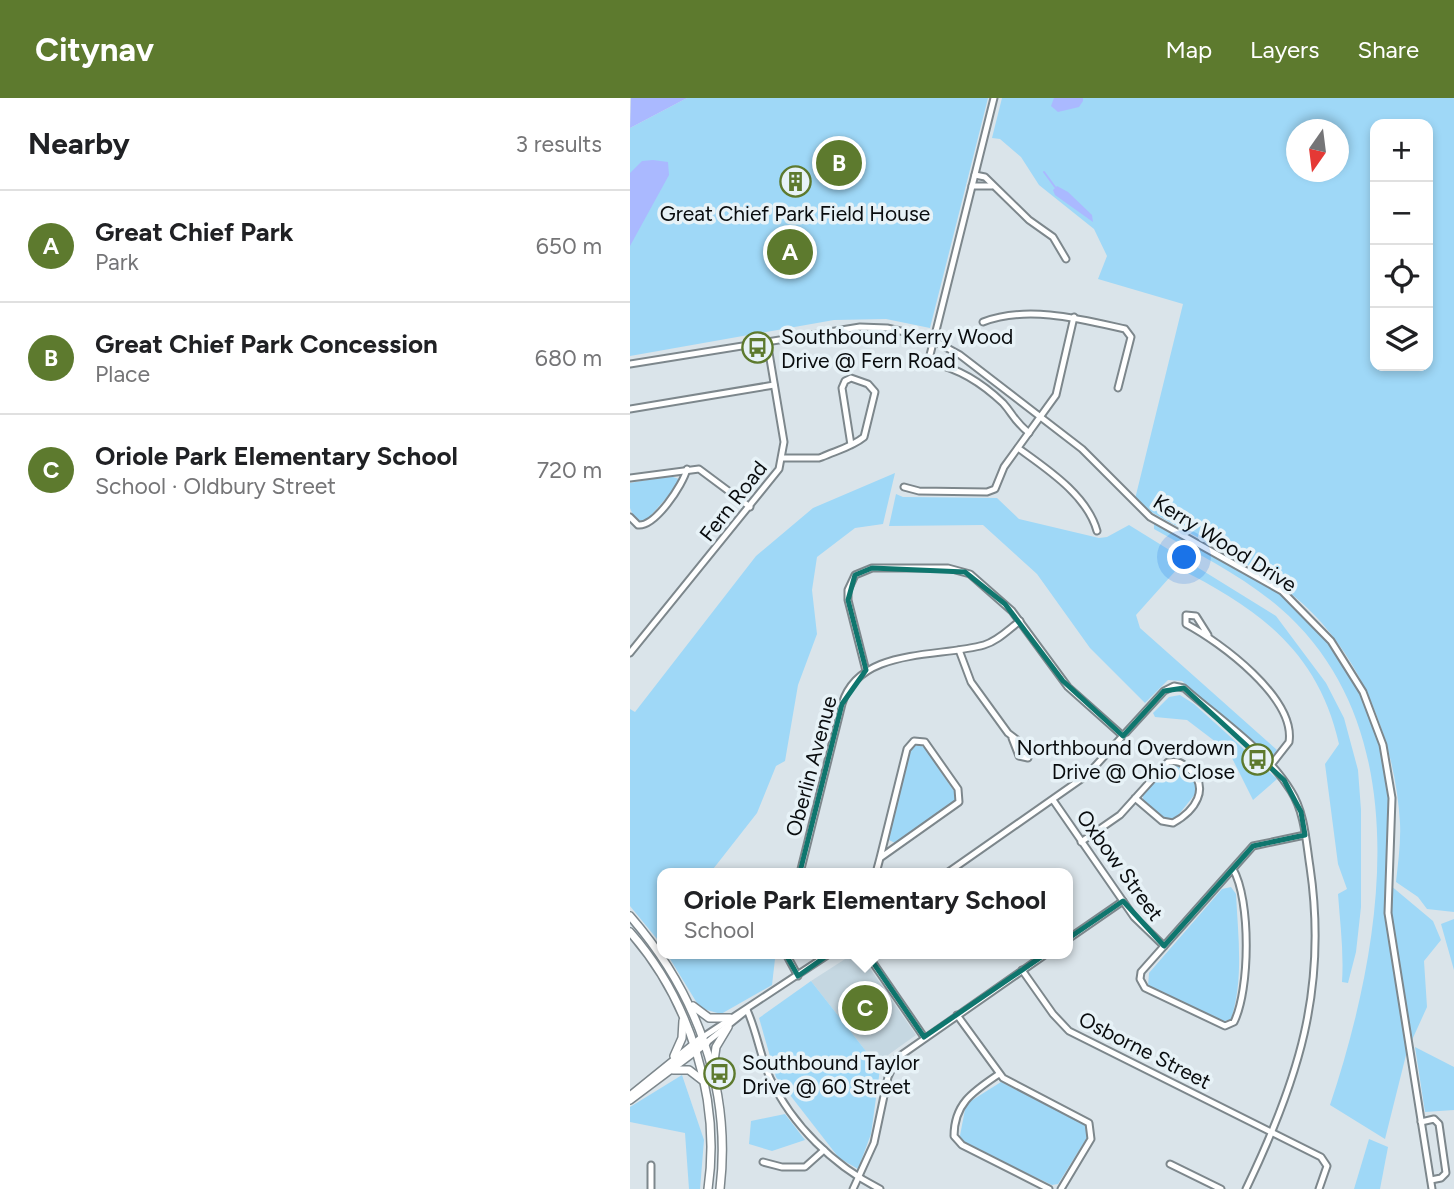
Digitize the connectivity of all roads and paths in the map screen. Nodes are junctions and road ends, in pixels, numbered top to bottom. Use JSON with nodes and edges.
{"nodes":[{"id":1,"x":994,"y":98,"type":"edge"},
{"id":2,"x":975,"y":175,"type":"junction"},
{"id":3,"x":972,"y":186,"type":"junction"},
{"id":4,"x":992,"y":186,"type":"junction"},
{"id":5,"x":1066,"y":259,"type":"dead end"},
{"id":6,"x":1074,"y":317,"type":"junction"},
{"id":7,"x":983,"y":322,"type":"dead end"},
{"id":8,"x":933,"y":340,"type":"junction"},
{"id":9,"x":766,"y":341,"type":"junction"},
{"id":10,"x":630,"y":364,"type":"edge"},
{"id":11,"x":774,"y":386,"type":"junction"},
{"id":12,"x":1118,"y":388,"type":"dead end"},
{"id":13,"x":630,"y":409,"type":"edge"},
{"id":14,"x":1040,"y":418,"type":"junction"},
{"id":15,"x":1029,"y":433,"type":"junction"},
{"id":16,"x":851,"y":445,"type":"junction"},
{"id":17,"x":1018,"y":448,"type":"junction"},
{"id":18,"x":783,"y":458,"type":"junction"},
{"id":19,"x":687,"y":469,"type":"junction"},
{"id":20,"x":630,"y":478,"type":"edge"},
{"id":21,"x":904,"y":487,"type":"dead end"},
{"id":22,"x":750,"y":507,"type":"junction"},
{"id":23,"x":630,"y":517,"type":"edge"},
{"id":24,"x":1097,"y":531,"type":"dead end"},
{"id":25,"x":1020,"y":621,"type":"junction"},
{"id":26,"x":1208,"y":635,"type":"junction"},
{"id":27,"x":633,"y":644,"type":"edge"},
{"id":28,"x":960,"y":650,"type":"junction"},
{"id":29,"x":630,"y":653,"type":"edge"},
{"id":30,"x":866,"y":671,"type":"junction"},
{"id":31,"x":1124,"y":736,"type":"junction"},
{"id":32,"x":1012,"y":738,"type":"dead end"},
{"id":33,"x":1271,"y":765,"type":"junction"},
{"id":34,"x":1135,"y":798,"type":"junction"},
{"id":35,"x":1053,"y":800,"type":"junction"},
{"id":36,"x":1305,"y":835,"type":"junction"},
{"id":37,"x":1082,"y":842,"type":"junction"},
{"id":38,"x":880,"y":858,"type":"junction"},
{"id":39,"x":801,"y":868,"type":"edge"},
{"id":40,"x":877,"y":868,"type":"edge"},
{"id":41,"x":954,"y":868,"type":"edge"},
{"id":42,"x":1233,"y":869,"type":"junction"},
{"id":43,"x":1123,"y":901,"type":"junction"},
{"id":44,"x":630,"y":916,"type":"edge"},
{"id":45,"x":630,"y":932,"type":"edge"},
{"id":46,"x":1073,"y":936,"type":"edge"},
{"id":47,"x":1164,"y":946,"type":"junction"},
{"id":48,"x":657,"y":949,"type":"edge"},
{"id":49,"x":665,"y":959,"type":"edge"},
{"id":50,"x":789,"y":959,"type":"edge"},
{"id":51,"x":823,"y":959,"type":"edge"},
{"id":52,"x":870,"y":959,"type":"edge"},
{"id":53,"x":1038,"y":959,"type":"edge"},
{"id":54,"x":1022,"y":970,"type":"junction"},
{"id":55,"x":798,"y":976,"type":"junction"},
{"id":56,"x":689,"y":1002,"type":"junction"},
{"id":57,"x":747,"y":1010,"type":"junction"},
{"id":58,"x":682,"y":1012,"type":"junction"},
{"id":59,"x":957,"y":1015,"type":"junction"},
{"id":60,"x":729,"y":1023,"type":"junction"},
{"id":61,"x":924,"y":1037,"type":"junction"},
{"id":62,"x":705,"y":1040,"type":"junction"},
{"id":63,"x":695,"y":1047,"type":"junction"},
{"id":64,"x":670,"y":1063,"type":"junction"},
{"id":65,"x":669,"y":1072,"type":"junction"},
{"id":66,"x":714,"y":1073,"type":"junction"},
{"id":67,"x":999,"y":1074,"type":"junction"},
{"id":68,"x":702,"y":1080,"type":"junction"},
{"id":69,"x":630,"y":1098,"type":"edge"},
{"id":70,"x":1421,"y":1122,"type":"junction"},
{"id":71,"x":1273,"y":1133,"type":"junction"},
{"id":72,"x":824,"y":1150,"type":"junction"},
{"id":73,"x":763,"y":1162,"type":"dead end"},
{"id":74,"x":1170,"y":1164,"type":"dead end"},
{"id":75,"x":650,"y":1165,"type":"dead end"},
{"id":76,"x":859,"y":1178,"type":"junction"},
{"id":77,"x":1431,"y":1180,"type":"junction"},
{"id":78,"x":651,"y":1189,"type":"edge"},
{"id":79,"x":708,"y":1189,"type":"edge"},
{"id":80,"x":720,"y":1189,"type":"edge"},
{"id":81,"x":853,"y":1189,"type":"edge"},
{"id":82,"x":880,"y":1189,"type":"edge"},
{"id":83,"x":1049,"y":1189,"type":"edge"},
{"id":84,"x":1061,"y":1189,"type":"edge"},
{"id":85,"x":1221,"y":1189,"type":"edge"},
{"id":86,"x":1246,"y":1189,"type":"edge"},
{"id":87,"x":1320,"y":1189,"type":"edge"},
{"id":88,"x":1432,"y":1189,"type":"edge"}],
"edges":[{"from":1,"to":2,"type":"street"},
{"from":2,"to":3,"type":"street"},
{"from":2,"to":4,"type":"street"},
{"from":3,"to":4,"type":"street"},
{"from":3,"to":8,"type":"street"},
{"from":4,"to":5,"type":"street"},
{"from":6,"to":7,"type":"street"},
{"from":6,"to":12,"type":"street"},
{"from":6,"to":14,"type":"street"},
{"from":8,"to":9,"type":"street","name":"Kerry Wood Drive"},
{"from":8,"to":14,"type":"street","name":"Kerry Wood Drive"},
{"from":8,"to":15,"type":"street"},
{"from":9,"to":10,"type":"street","name":"Kerry Wood Drive"},
{"from":9,"to":11,"type":"street","name":"Fern Road"},
{"from":11,"to":13,"type":"street"},
{"from":11,"to":18,"type":"street","name":"Fern Road"},
{"from":14,"to":15,"type":"street"},
{"from":14,"to":70,"type":"street","name":"Kerry Wood Drive"},
{"from":15,"to":17,"type":"street"},
{"from":16,"to":16,"type":"street"},
{"from":16,"to":18,"type":"street"},
{"from":17,"to":21,"type":"street"},
{"from":17,"to":24,"type":"street"},
{"from":18,"to":22,"type":"street","name":"Fern Road"},
{"from":19,"to":20,"type":"street"},
{"from":19,"to":22,"type":"street"},
{"from":19,"to":23,"type":"street"},
{"from":22,"to":27,"type":"street","name":"Fern Road"},
{"from":25,"to":28,"type":"street"},
{"from":25,"to":30,"type":"street"},
{"from":25,"to":31,"type":"street"},
{"from":26,"to":26,"type":"street"},
{"from":26,"to":33,"type":"street"},
{"from":27,"to":29,"type":"street","name":"Fern Road"},
{"from":28,"to":30,"type":"street"},
{"from":28,"to":32,"type":"street"},
{"from":30,"to":39,"type":"street","name":"Oberlin Avenue"},
{"from":31,"to":33,"type":"street"},
{"from":31,"to":35,"type":"street"},
{"from":33,"to":36,"type":"street"},
{"from":34,"to":34,"type":"street"},
{"from":34,"to":37,"type":"street"},
{"from":35,"to":37,"type":"street","name":"Oxbow Street"},
{"from":35,"to":41,"type":"street"},
{"from":36,"to":42,"type":"street"},
{"from":36,"to":71,"type":"street"},
{"from":37,"to":43,"type":"street","name":"Oxbow Street"},
{"from":38,"to":38,"type":"street"},
{"from":38,"to":40,"type":"street"},
{"from":42,"to":47,"type":"street"},
{"from":42,"to":47,"type":"street"},
{"from":43,"to":46,"type":"street"},
{"from":43,"to":47,"type":"street","name":"Oxbow Street"},
{"from":44,"to":48,"type":"main road"},
{"from":45,"to":58,"type":"main road"},
{"from":49,"to":56,"type":"main road"},
{"from":50,"to":55,"type":"street"},
{"from":51,"to":55,"type":"street"},
{"from":52,"to":61,"type":"street"},
{"from":53,"to":54,"type":"street"},
{"from":54,"to":59,"type":"street"},
{"from":54,"to":71,"type":"street","name":"Osborne Street"},
{"from":55,"to":57,"type":"street"},
{"from":56,"to":60,"type":"main road"},
{"from":56,"to":62,"type":"main road"},
{"from":57,"to":60,"type":"street"},
{"from":57,"to":72,"type":"street"},
{"from":58,"to":63,"type":"main road"},
{"from":58,"to":64,"type":"main road"},
{"from":59,"to":61,"type":"street"},
{"from":59,"to":67,"type":"street"},
{"from":60,"to":62,"type":"street"},
{"from":60,"to":66,"type":"main road"},
{"from":61,"to":76,"type":"street"},
{"from":62,"to":63,"type":"main road"},
{"from":62,"to":66,"type":"main road"},
{"from":63,"to":64,"type":"main road"},
{"from":63,"to":65,"type":"main road"},
{"from":63,"to":68,"type":"main road"},
{"from":64,"to":69,"type":"main road"},
{"from":65,"to":68,"type":"main road"},
{"from":65,"to":69,"type":"main road"},
{"from":66,"to":80,"type":"main road"},
{"from":67,"to":83,"type":"street"},
{"from":67,"to":84,"type":"street"},
{"from":68,"to":79,"type":"main road"},
{"from":70,"to":77,"type":"street","name":"Kerry Wood Drive"},
{"from":70,"to":77,"type":"street"},
{"from":71,"to":86,"type":"street"},
{"from":71,"to":87,"type":"street","name":"Osborne Street"},
{"from":72,"to":73,"type":"street"},
{"from":72,"to":76,"type":"street"},
{"from":74,"to":85,"type":"street"},
{"from":75,"to":78,"type":"street"},
{"from":76,"to":81,"type":"street"},
{"from":76,"to":82,"type":"street"},
{"from":77,"to":88,"type":"street","name":"Kerry Wood Drive"}]}
